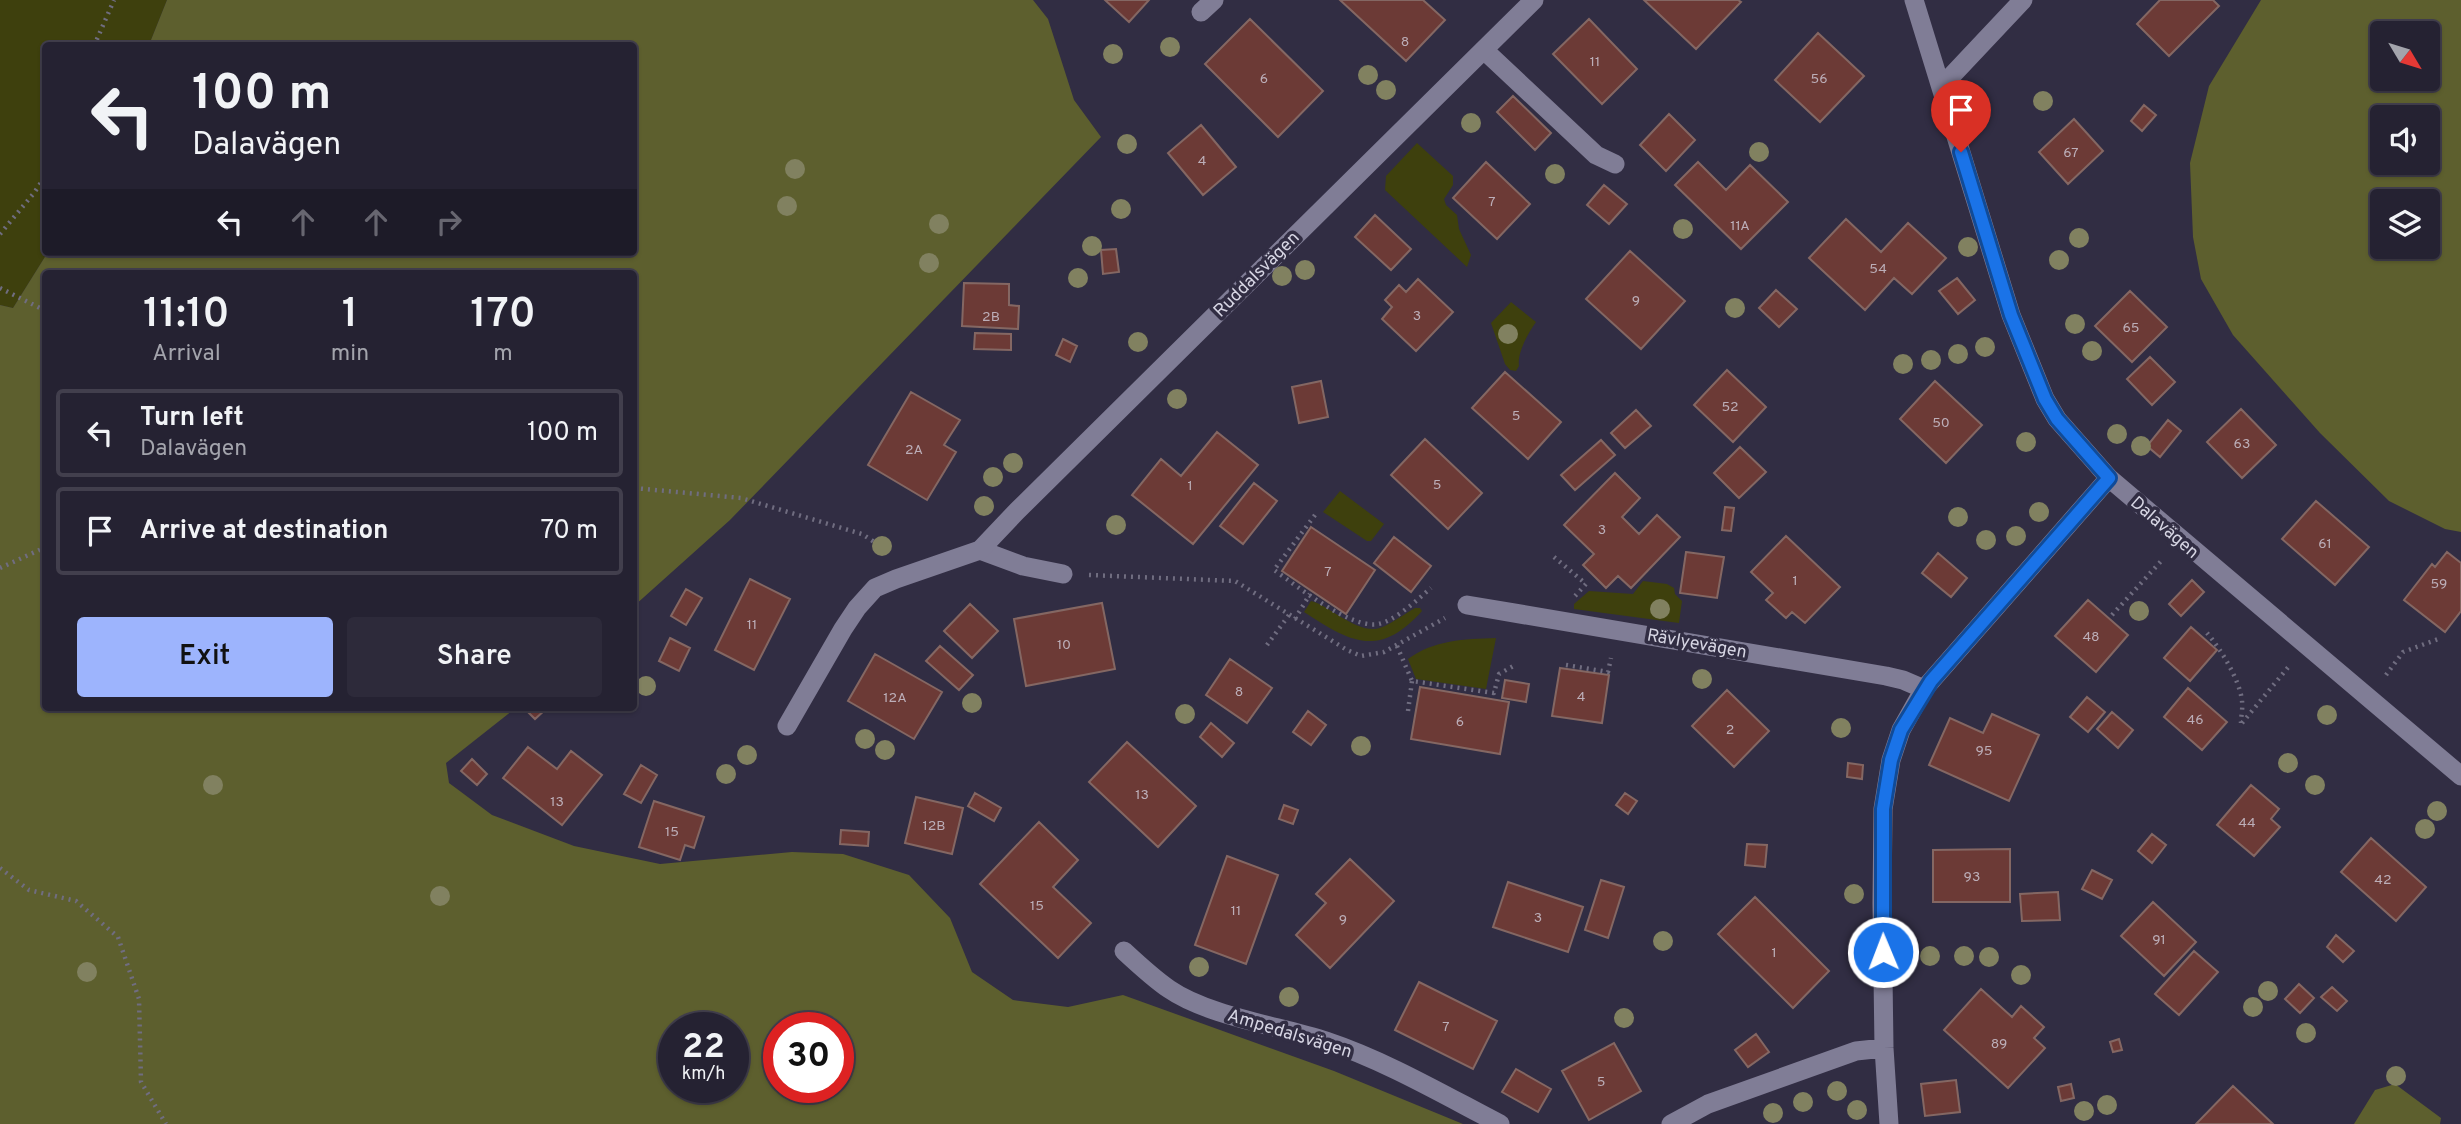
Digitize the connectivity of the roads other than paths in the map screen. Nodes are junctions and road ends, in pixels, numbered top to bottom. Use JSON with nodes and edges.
{"nodes":[{"id":1,"x":1534,"y":0,"type":"edge"},
{"id":2,"x":1914,"y":0,"type":"edge"},
{"id":3,"x":2023,"y":0,"type":"edge"},
{"id":4,"x":1484,"y":50,"type":"junction"},
{"id":5,"x":1942,"y":86,"type":"junction"},
{"id":6,"x":1615,"y":164,"type":"dead end"},
{"id":7,"x":2109,"y":478,"type":"junction"},
{"id":8,"x":980,"y":550,"type":"junction"},
{"id":9,"x":1063,"y":574,"type":"road end"},
{"id":10,"x":1467,"y":605,"type":"road end"},
{"id":11,"x":1924,"y":689,"type":"junction"},
{"id":12,"x":787,"y":726,"type":"dead end"},
{"id":13,"x":2461,"y":776,"type":"edge"},
{"id":14,"x":1124,"y":951,"type":"dead end"},
{"id":15,"x":1884,"y":1048,"type":"junction"},
{"id":16,"x":1500,"y":1124,"type":"edge"},
{"id":17,"x":1671,"y":1124,"type":"edge"},
{"id":18,"x":1889,"y":1124,"type":"edge"}],
"edges":[{"from":1,"to":4,"type":"street","name":"Ruddalsvägen"},
{"from":2,"to":5,"type":"street","name":"Dalavägen"},
{"from":3,"to":5,"type":"street"},
{"from":4,"to":6,"type":"street"},
{"from":4,"to":8,"type":"street","name":"Ruddalsvägen"},
{"from":5,"to":7,"type":"street","name":"Dalavägen"},
{"from":7,"to":11,"type":"street"},
{"from":7,"to":13,"type":"street","name":"Dalavägen"},
{"from":8,"to":9,"type":"street"},
{"from":8,"to":12,"type":"street"},
{"from":10,"to":11,"type":"street","name":"Rävlyevägen"},
{"from":11,"to":15,"type":"street"},
{"from":14,"to":16,"type":"street","name":"Ampedalsvägen"},
{"from":15,"to":17,"type":"street"},
{"from":15,"to":18,"type":"street"}]}
